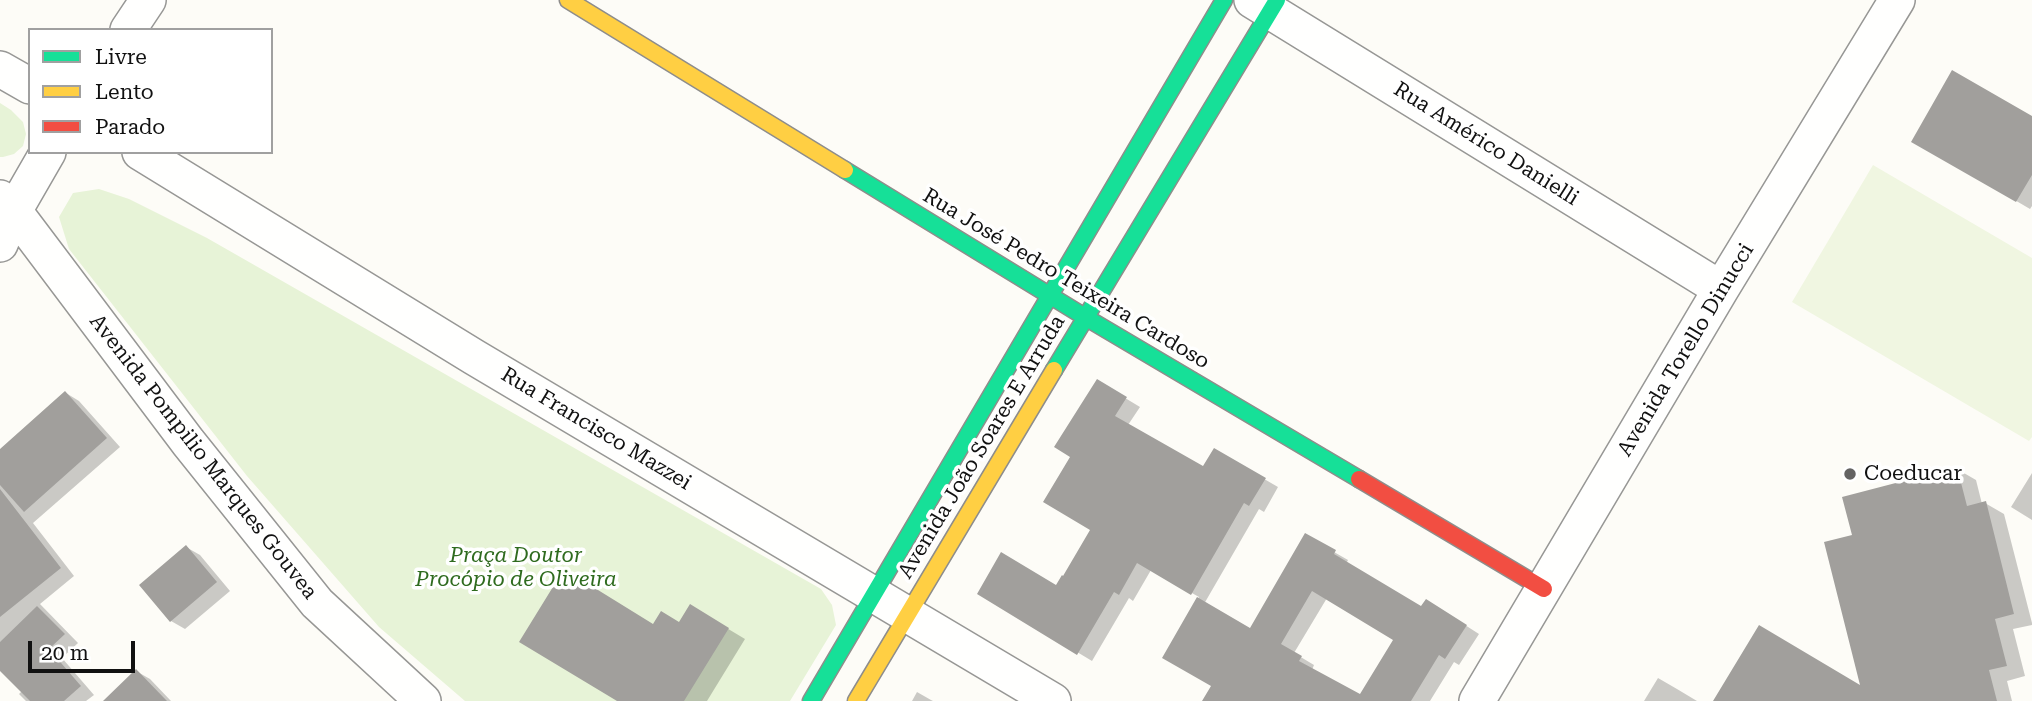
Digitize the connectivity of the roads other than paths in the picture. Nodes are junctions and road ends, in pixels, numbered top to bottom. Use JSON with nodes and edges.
{"nodes":[{"id":1,"x":148,"y":0,"type":"edge"},
{"id":2,"x":568,"y":0,"type":"edge"},
{"id":3,"x":1224,"y":0,"type":"edge"},
{"id":4,"x":1897,"y":0,"type":"edge"},
{"id":5,"x":1267,"y":4,"type":"edge"},
{"id":6,"x":129,"y":28,"type":"edge"},
{"id":7,"x":0,"y":69,"type":"edge"},
{"id":8,"x":28,"y":85,"type":"edge"},
{"id":9,"x":46,"y":154,"type":"edge"},
{"id":10,"x":144,"y":154,"type":"edge"},
{"id":11,"x":7,"y":204,"type":"edge"},
{"id":12,"x":0,"y":244,"type":"edge"},
{"id":13,"x":1721,"y":289,"type":"junction"},
{"id":14,"x":1050,"y":295,"type":"junction"},
{"id":15,"x":1085,"y":317,"type":"junction"},
{"id":16,"x":1544,"y":589,"type":"junction"},
{"id":17,"x":874,"y":595,"type":"junction"},
{"id":18,"x":907,"y":614,"type":"junction"},
{"id":19,"x":423,"y":701,"type":"edge"},
{"id":20,"x":811,"y":701,"type":"edge"},
{"id":21,"x":856,"y":701,"type":"edge"},
{"id":22,"x":1054,"y":701,"type":"edge"},
{"id":23,"x":1477,"y":701,"type":"edge"}],
"edges":[{"from":1,"to":6,"type":"street"},
{"from":2,"to":14,"type":"street","name":"Rua José Pedro Teixeira Cardoso"},
{"from":3,"to":14,"type":"street","name":"Avenida João Soares E Arruda"},
{"from":4,"to":13,"type":"street","name":"Avenida Torello Dinucci"},
{"from":5,"to":13,"type":"street","name":"Rua Américo Danielli"},
{"from":5,"to":15,"type":"street","name":"Avenida João Soares E Arruda"},
{"from":7,"to":8,"type":"street"},
{"from":9,"to":11,"type":"street"},
{"from":10,"to":17,"type":"street","name":"Rua Francisco Mazzei"},
{"from":11,"to":12,"type":"street"},
{"from":11,"to":19,"type":"street","name":"Avenida Pompilio Marques Gouvea"},
{"from":13,"to":16,"type":"street","name":"Avenida Torello Dinucci"},
{"from":14,"to":15,"type":"street","name":"Rua José Pedro Teixeira Cardoso"},
{"from":14,"to":17,"type":"street","name":"Avenida João Soares E Arruda"},
{"from":15,"to":16,"type":"street","name":"Rua José Pedro Teixeira Cardoso"},
{"from":15,"to":18,"type":"street","name":"Avenida João Soares E Arruda"},
{"from":16,"to":23,"type":"street","name":"Avenida Torello Dinucci"},
{"from":17,"to":18,"type":"street","name":"Rua Francisco Mazzei"},
{"from":17,"to":20,"type":"street","name":"Avenida João Soares E Arruda"},
{"from":18,"to":21,"type":"street","name":"Avenida João Soares E Arruda"},
{"from":18,"to":22,"type":"street","name":"Rua Francisco Mazzei"}]}
